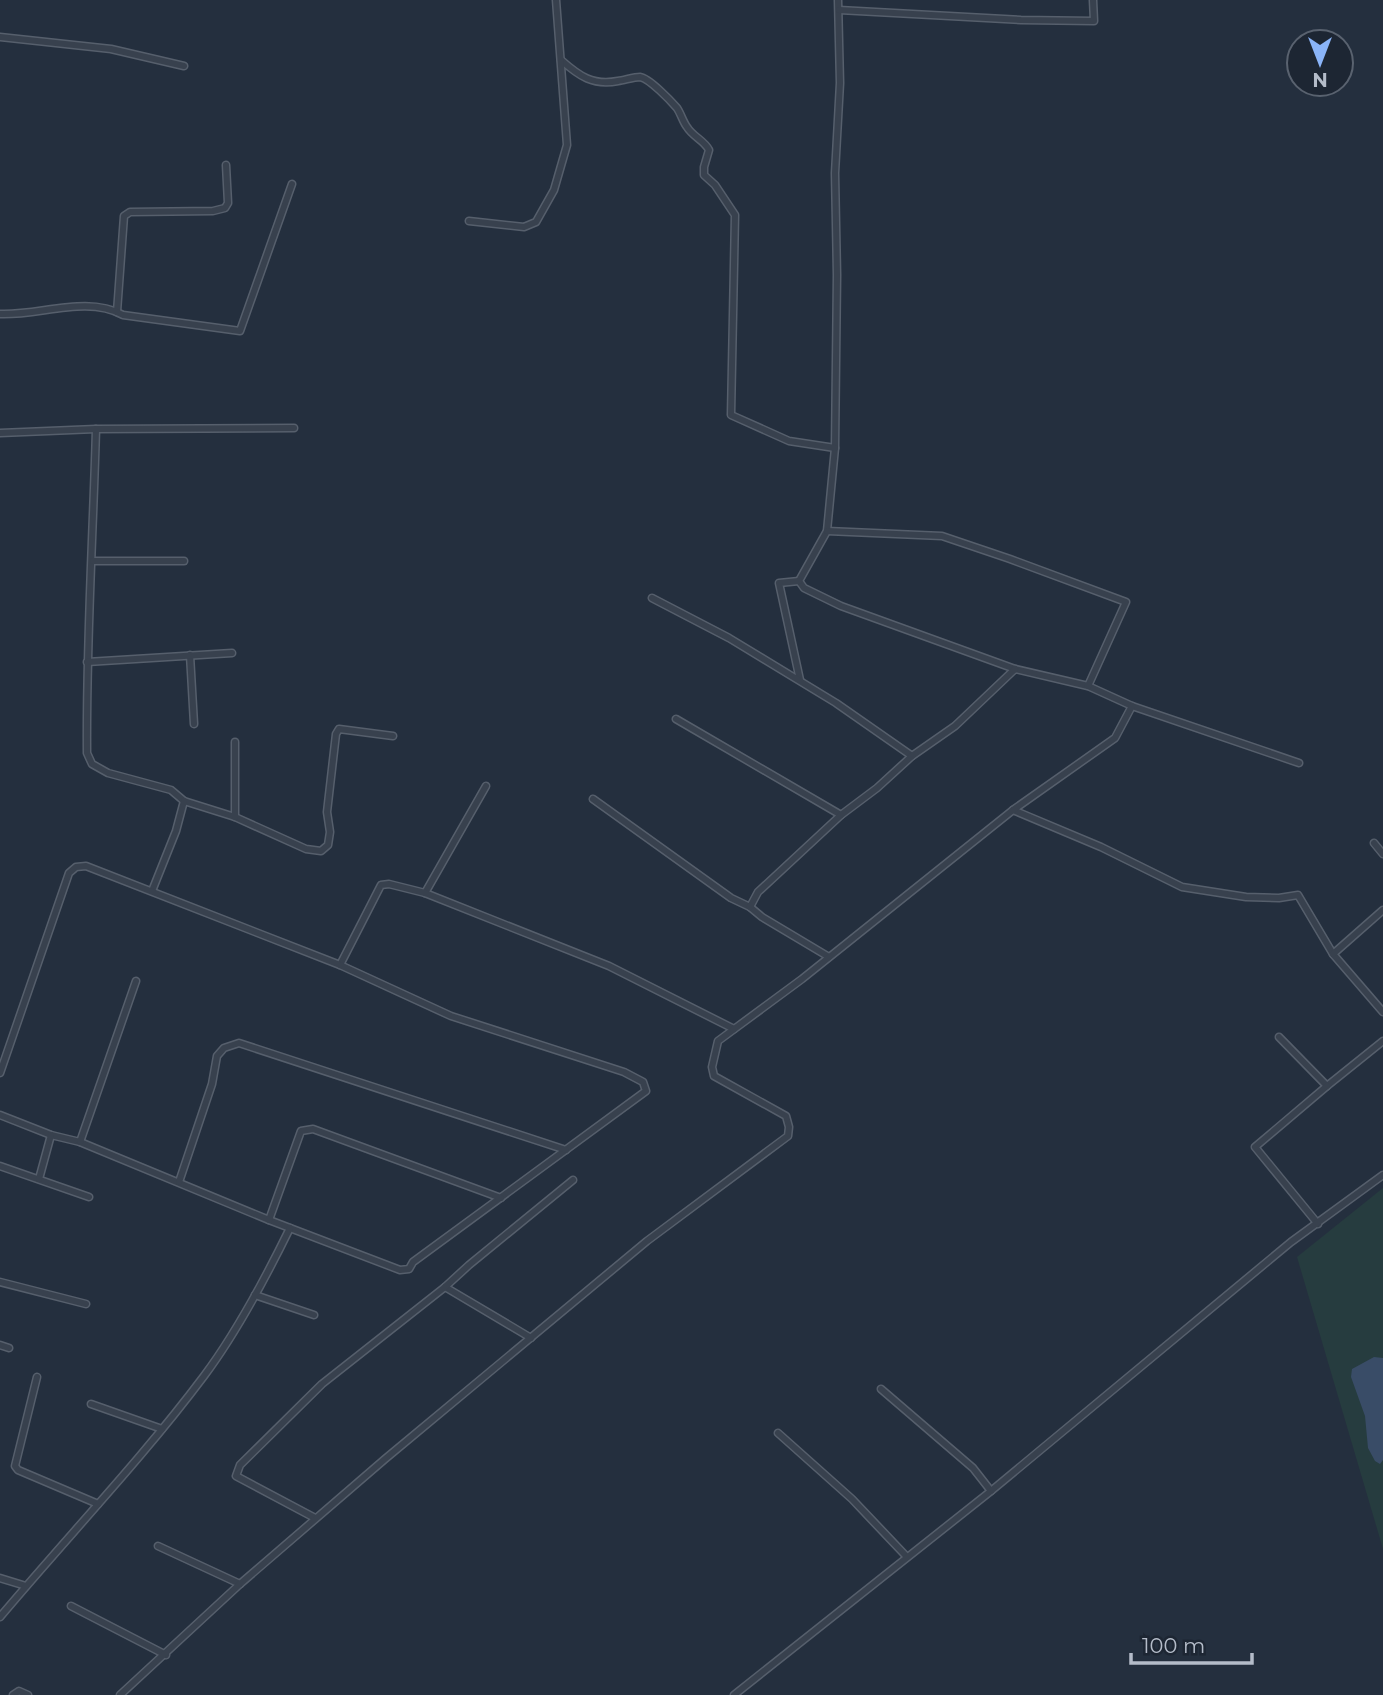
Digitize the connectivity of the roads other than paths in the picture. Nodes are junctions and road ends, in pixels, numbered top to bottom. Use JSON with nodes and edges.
{"nodes":[{"id":1,"x":556,"y":0,"type":"edge"},
{"id":2,"x":838,"y":0,"type":"edge"},
{"id":3,"x":1093,"y":0,"type":"edge"},
{"id":4,"x":839,"y":10,"type":"junction"},
{"id":5,"x":0,"y":37,"type":"edge"},
{"id":6,"x":561,"y":60,"type":"junction"},
{"id":7,"x":184,"y":66,"type":"dead end"},
{"id":8,"x":226,"y":165,"type":"dead end"},
{"id":9,"x":292,"y":184,"type":"dead end"},
{"id":10,"x":469,"y":221,"type":"dead end"},
{"id":11,"x":117,"y":312,"type":"junction"},
{"id":12,"x":0,"y":314,"type":"edge"},
{"id":13,"x":96,"y":429,"type":"junction"},
{"id":14,"x":293,"y":429,"type":"dead end"},
{"id":15,"x":0,"y":433,"type":"edge"},
{"id":16,"x":835,"y":448,"type":"junction"},
{"id":17,"x":827,"y":531,"type":"junction"},
{"id":18,"x":93,"y":561,"type":"junction"},
{"id":19,"x":184,"y":561,"type":"dead end"},
{"id":20,"x":799,"y":581,"type":"junction"},
{"id":21,"x":652,"y":598,"type":"dead end"},
{"id":22,"x":232,"y":653,"type":"dead end"},
{"id":23,"x":190,"y":655,"type":"junction"},
{"id":24,"x":87,"y":662,"type":"junction"},
{"id":25,"x":1015,"y":669,"type":"junction"},
{"id":26,"x":800,"y":681,"type":"junction"},
{"id":27,"x":1088,"y":686,"type":"junction"},
{"id":28,"x":1132,"y":706,"type":"junction"},
{"id":29,"x":676,"y":719,"type":"dead end"},
{"id":30,"x":194,"y":724,"type":"dead end"},
{"id":31,"x":393,"y":736,"type":"dead end"},
{"id":32,"x":234,"y":743,"type":"dead end"},
{"id":33,"x":912,"y":755,"type":"junction"},
{"id":34,"x":1299,"y":763,"type":"dead end"},
{"id":35,"x":486,"y":786,"type":"dead end"},
{"id":36,"x":593,"y":799,"type":"dead end"},
{"id":37,"x":184,"y":801,"type":"junction"},
{"id":38,"x":1013,"y":810,"type":"junction"},
{"id":39,"x":841,"y":816,"type":"junction"},
{"id":40,"x":235,"y":817,"type":"junction"},
{"id":41,"x":1374,"y":843,"type":"dead end"},
{"id":42,"x":1383,"y":854,"type":"edge"},
{"id":43,"x":152,"y":891,"type":"junction"},
{"id":44,"x":425,"y":893,"type":"junction"},
{"id":45,"x":750,"y":907,"type":"junction"},
{"id":46,"x":1383,"y":910,"type":"edge"},
{"id":47,"x":1334,"y":954,"type":"junction"},
{"id":48,"x":829,"y":957,"type":"junction"},
{"id":49,"x":340,"y":965,"type":"junction"},
{"id":50,"x":136,"y":981,"type":"dead end"},
{"id":51,"x":1383,"y":1012,"type":"edge"},
{"id":52,"x":734,"y":1029,"type":"junction"},
{"id":53,"x":1279,"y":1037,"type":"dead end"},
{"id":54,"x":1383,"y":1041,"type":"edge"},
{"id":55,"x":0,"y":1073,"type":"edge"},
{"id":56,"x":1327,"y":1086,"type":"junction"},
{"id":57,"x":0,"y":1115,"type":"edge"},
{"id":58,"x":51,"y":1135,"type":"junction"},
{"id":59,"x":80,"y":1142,"type":"junction"},
{"id":60,"x":566,"y":1150,"type":"junction"},
{"id":61,"x":0,"y":1166,"type":"edge"},
{"id":62,"x":1383,"y":1175,"type":"edge"},
{"id":63,"x":39,"y":1179,"type":"junction"},
{"id":64,"x":573,"y":1180,"type":"dead end"},
{"id":65,"x":179,"y":1182,"type":"junction"},
{"id":66,"x":89,"y":1197,"type":"dead end"},
{"id":67,"x":501,"y":1198,"type":"junction"},
{"id":68,"x":270,"y":1220,"type":"junction"},
{"id":69,"x":1318,"y":1224,"type":"junction"},
{"id":70,"x":289,"y":1228,"type":"junction"},
{"id":71,"x":0,"y":1282,"type":"edge"},
{"id":72,"x":445,"y":1287,"type":"junction"},
{"id":73,"x":255,"y":1295,"type":"junction"},
{"id":74,"x":86,"y":1304,"type":"dead end"},
{"id":75,"x":314,"y":1315,"type":"dead end"},
{"id":76,"x":531,"y":1338,"type":"junction"},
{"id":77,"x":0,"y":1345,"type":"edge"},
{"id":78,"x":9,"y":1348,"type":"dead end"},
{"id":79,"x":37,"y":1377,"type":"dead end"},
{"id":80,"x":881,"y":1389,"type":"dead end"},
{"id":81,"x":91,"y":1404,"type":"dead end"},
{"id":82,"x":162,"y":1429,"type":"junction"},
{"id":83,"x":778,"y":1433,"type":"dead end"},
{"id":84,"x":991,"y":1491,"type":"junction"},
{"id":85,"x":99,"y":1504,"type":"junction"},
{"id":86,"x":315,"y":1518,"type":"junction"},
{"id":87,"x":158,"y":1546,"type":"dead end"},
{"id":88,"x":907,"y":1557,"type":"junction"},
{"id":89,"x":0,"y":1578,"type":"edge"},
{"id":90,"x":240,"y":1584,"type":"junction"},
{"id":91,"x":26,"y":1586,"type":"junction"},
{"id":92,"x":71,"y":1606,"type":"dead end"},
{"id":93,"x":0,"y":1617,"type":"edge"},
{"id":94,"x":166,"y":1655,"type":"junction"},
{"id":95,"x":13,"y":1695,"type":"edge"},
{"id":96,"x":28,"y":1695,"type":"edge"},
{"id":97,"x":121,"y":1695,"type":"edge"},
{"id":98,"x":734,"y":1695,"type":"edge"}],
"edges":[{"from":1,"to":6,"type":"street"},
{"from":2,"to":4,"type":"street"},
{"from":3,"to":4,"type":"street"},
{"from":4,"to":16,"type":"street"},
{"from":5,"to":7,"type":"street"},
{"from":6,"to":10,"type":"street"},
{"from":6,"to":16,"type":"street"},
{"from":8,"to":11,"type":"street"},
{"from":9,"to":11,"type":"street"},
{"from":11,"to":12,"type":"street"},
{"from":13,"to":14,"type":"street"},
{"from":13,"to":15,"type":"street"},
{"from":13,"to":18,"type":"street"},
{"from":16,"to":17,"type":"street"},
{"from":17,"to":20,"type":"street"},
{"from":17,"to":27,"type":"street"},
{"from":18,"to":19,"type":"street"},
{"from":18,"to":24,"type":"street"},
{"from":20,"to":25,"type":"street"},
{"from":20,"to":26,"type":"street"},
{"from":21,"to":26,"type":"street"},
{"from":22,"to":23,"type":"street"},
{"from":23,"to":24,"type":"street"},
{"from":23,"to":30,"type":"street"},
{"from":24,"to":37,"type":"street"},
{"from":25,"to":27,"type":"street"},
{"from":25,"to":33,"type":"street"},
{"from":26,"to":33,"type":"street"},
{"from":27,"to":28,"type":"street"},
{"from":28,"to":34,"type":"street"},
{"from":28,"to":38,"type":"street"},
{"from":29,"to":39,"type":"street"},
{"from":31,"to":40,"type":"street"},
{"from":32,"to":40,"type":"street"},
{"from":33,"to":39,"type":"street"},
{"from":35,"to":44,"type":"street"},
{"from":36,"to":45,"type":"street"},
{"from":37,"to":40,"type":"street"},
{"from":37,"to":43,"type":"street"},
{"from":38,"to":47,"type":"street"},
{"from":38,"to":48,"type":"street"},
{"from":39,"to":45,"type":"street"},
{"from":41,"to":42,"type":"street"},
{"from":43,"to":49,"type":"street"},
{"from":43,"to":55,"type":"street"},
{"from":44,"to":49,"type":"street"},
{"from":44,"to":52,"type":"street"},
{"from":45,"to":48,"type":"street"},
{"from":46,"to":47,"type":"street"},
{"from":47,"to":51,"type":"street"},
{"from":48,"to":52,"type":"street"},
{"from":49,"to":60,"type":"street"},
{"from":50,"to":59,"type":"street"},
{"from":52,"to":76,"type":"street"},
{"from":53,"to":56,"type":"street"},
{"from":54,"to":56,"type":"street"},
{"from":56,"to":69,"type":"street"},
{"from":57,"to":58,"type":"street"},
{"from":58,"to":59,"type":"street"},
{"from":58,"to":63,"type":"street"},
{"from":59,"to":65,"type":"street"},
{"from":60,"to":65,"type":"street"},
{"from":60,"to":67,"type":"street"},
{"from":61,"to":63,"type":"street"},
{"from":62,"to":69,"type":"street"},
{"from":63,"to":66,"type":"street"},
{"from":64,"to":72,"type":"street"},
{"from":65,"to":68,"type":"street"},
{"from":67,"to":68,"type":"street"},
{"from":67,"to":70,"type":"street"},
{"from":68,"to":70,"type":"street"},
{"from":69,"to":84,"type":"street"},
{"from":70,"to":73,"type":"street"},
{"from":71,"to":74,"type":"street"},
{"from":72,"to":76,"type":"street"},
{"from":72,"to":86,"type":"street"},
{"from":73,"to":75,"type":"street"},
{"from":73,"to":82,"type":"street"},
{"from":76,"to":86,"type":"street"},
{"from":77,"to":78,"type":"street"},
{"from":79,"to":85,"type":"street"},
{"from":80,"to":84,"type":"street"},
{"from":81,"to":82,"type":"street"},
{"from":82,"to":85,"type":"street"},
{"from":83,"to":88,"type":"street"},
{"from":84,"to":88,"type":"street"},
{"from":85,"to":91,"type":"street"},
{"from":86,"to":90,"type":"street"},
{"from":87,"to":90,"type":"street"},
{"from":88,"to":98,"type":"street"},
{"from":89,"to":91,"type":"street"},
{"from":90,"to":94,"type":"street"},
{"from":91,"to":93,"type":"street"},
{"from":92,"to":94,"type":"street"},
{"from":94,"to":97,"type":"street"},
{"from":95,"to":96,"type":"street"}]}
